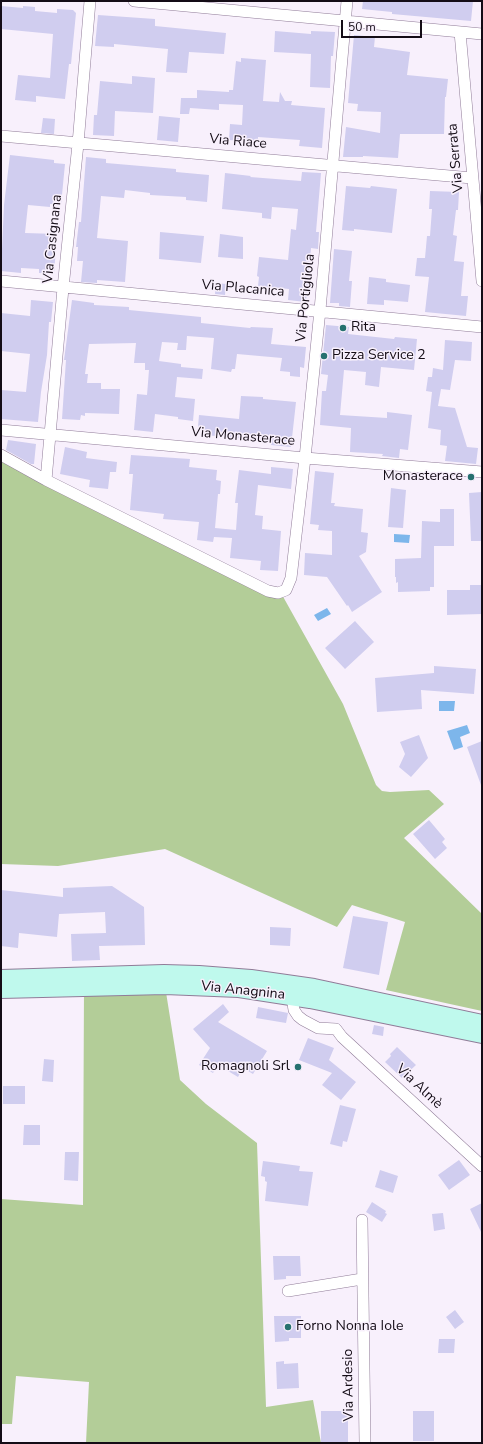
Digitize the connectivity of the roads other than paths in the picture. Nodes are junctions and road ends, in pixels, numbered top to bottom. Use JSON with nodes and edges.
{"nodes":[{"id":1,"x":90,"y":1,"type":"edge"},
{"id":2,"x":134,"y":1,"type":"edge"},
{"id":3,"x":347,"y":1,"type":"edge"},
{"id":4,"x":345,"y":22,"type":"junction"},
{"id":5,"x":460,"y":32,"type":"junction"},
{"id":6,"x":482,"y":34,"type":"edge"},
{"id":7,"x":1,"y":136,"type":"edge"},
{"id":8,"x":78,"y":144,"type":"junction"},
{"id":9,"x":333,"y":165,"type":"junction"},
{"id":10,"x":475,"y":171,"type":"edge"},
{"id":11,"x":1,"y":281,"type":"edge"},
{"id":12,"x":482,"y":281,"type":"edge"},
{"id":13,"x":63,"y":288,"type":"junction"},
{"id":14,"x":320,"y":310,"type":"junction"},
{"id":15,"x":482,"y":327,"type":"edge"},
{"id":16,"x":1,"y":430,"type":"edge"},
{"id":17,"x":49,"y":435,"type":"junction"},
{"id":18,"x":1,"y":455,"type":"edge"},
{"id":19,"x":305,"y":458,"type":"junction"},
{"id":20,"x":482,"y":472,"type":"edge"},
{"id":21,"x":46,"y":480,"type":"junction"},
{"id":22,"x":1,"y":978,"type":"edge"},
{"id":23,"x":1,"y":990,"type":"edge"},
{"id":24,"x":292,"y":997,"type":"junction"},
{"id":25,"x":482,"y":1023,"type":"edge"},
{"id":26,"x":482,"y":1035,"type":"edge"},
{"id":27,"x":482,"y":1166,"type":"edge"},
{"id":28,"x":362,"y":1220,"type":"dead end"},
{"id":29,"x":362,"y":1279,"type":"junction"},
{"id":30,"x":288,"y":1291,"type":"dead end"},
{"id":31,"x":365,"y":1443,"type":"edge"}],
"edges":[{"from":1,"to":8,"type":"street","name":"Via Casignana"},
{"from":2,"to":4,"type":"street"},
{"from":3,"to":4,"type":"street","name":"Via Portigliola"},
{"from":4,"to":5,"type":"street"},
{"from":4,"to":9,"type":"street","name":"Via Portigliola"},
{"from":5,"to":6,"type":"street"},
{"from":5,"to":10,"type":"street","name":"Via Serrata"},
{"from":7,"to":8,"type":"street","name":"Via Riace"},
{"from":8,"to":9,"type":"street","name":"Via Riace"},
{"from":8,"to":13,"type":"street","name":"Via Casignana"},
{"from":9,"to":10,"type":"street","name":"Via Riace"},
{"from":9,"to":14,"type":"street","name":"Via Portigliola"},
{"from":10,"to":12,"type":"street","name":"Via Serrata"},
{"from":11,"to":13,"type":"street","name":"Via Placanica"},
{"from":13,"to":14,"type":"street","name":"Via Placanica"},
{"from":13,"to":17,"type":"street","name":"Via Casignana"},
{"from":14,"to":15,"type":"street","name":"Via Placanica"},
{"from":14,"to":19,"type":"street","name":"Via Portigliola"},
{"from":16,"to":17,"type":"street","name":"Via Monasterace"},
{"from":17,"to":19,"type":"street","name":"Via Monasterace"},
{"from":17,"to":21,"type":"street","name":"Via Casignana"},
{"from":18,"to":21,"type":"street"},
{"from":19,"to":20,"type":"street","name":"Via Monasterace"},
{"from":19,"to":21,"type":"street","name":"Via Portigliola"},
{"from":22,"to":25,"type":"main road","name":"Via Anagnina"},
{"from":23,"to":24,"type":"main road","name":"Via Anagnina"},
{"from":24,"to":26,"type":"main road","name":"Via Anagnina"},
{"from":24,"to":27,"type":"street","name":"Via Almè"},
{"from":28,"to":29,"type":"street","name":"Via Ardesio"},
{"from":29,"to":30,"type":"street"},
{"from":29,"to":31,"type":"street","name":"Via Ardesio"}]}
